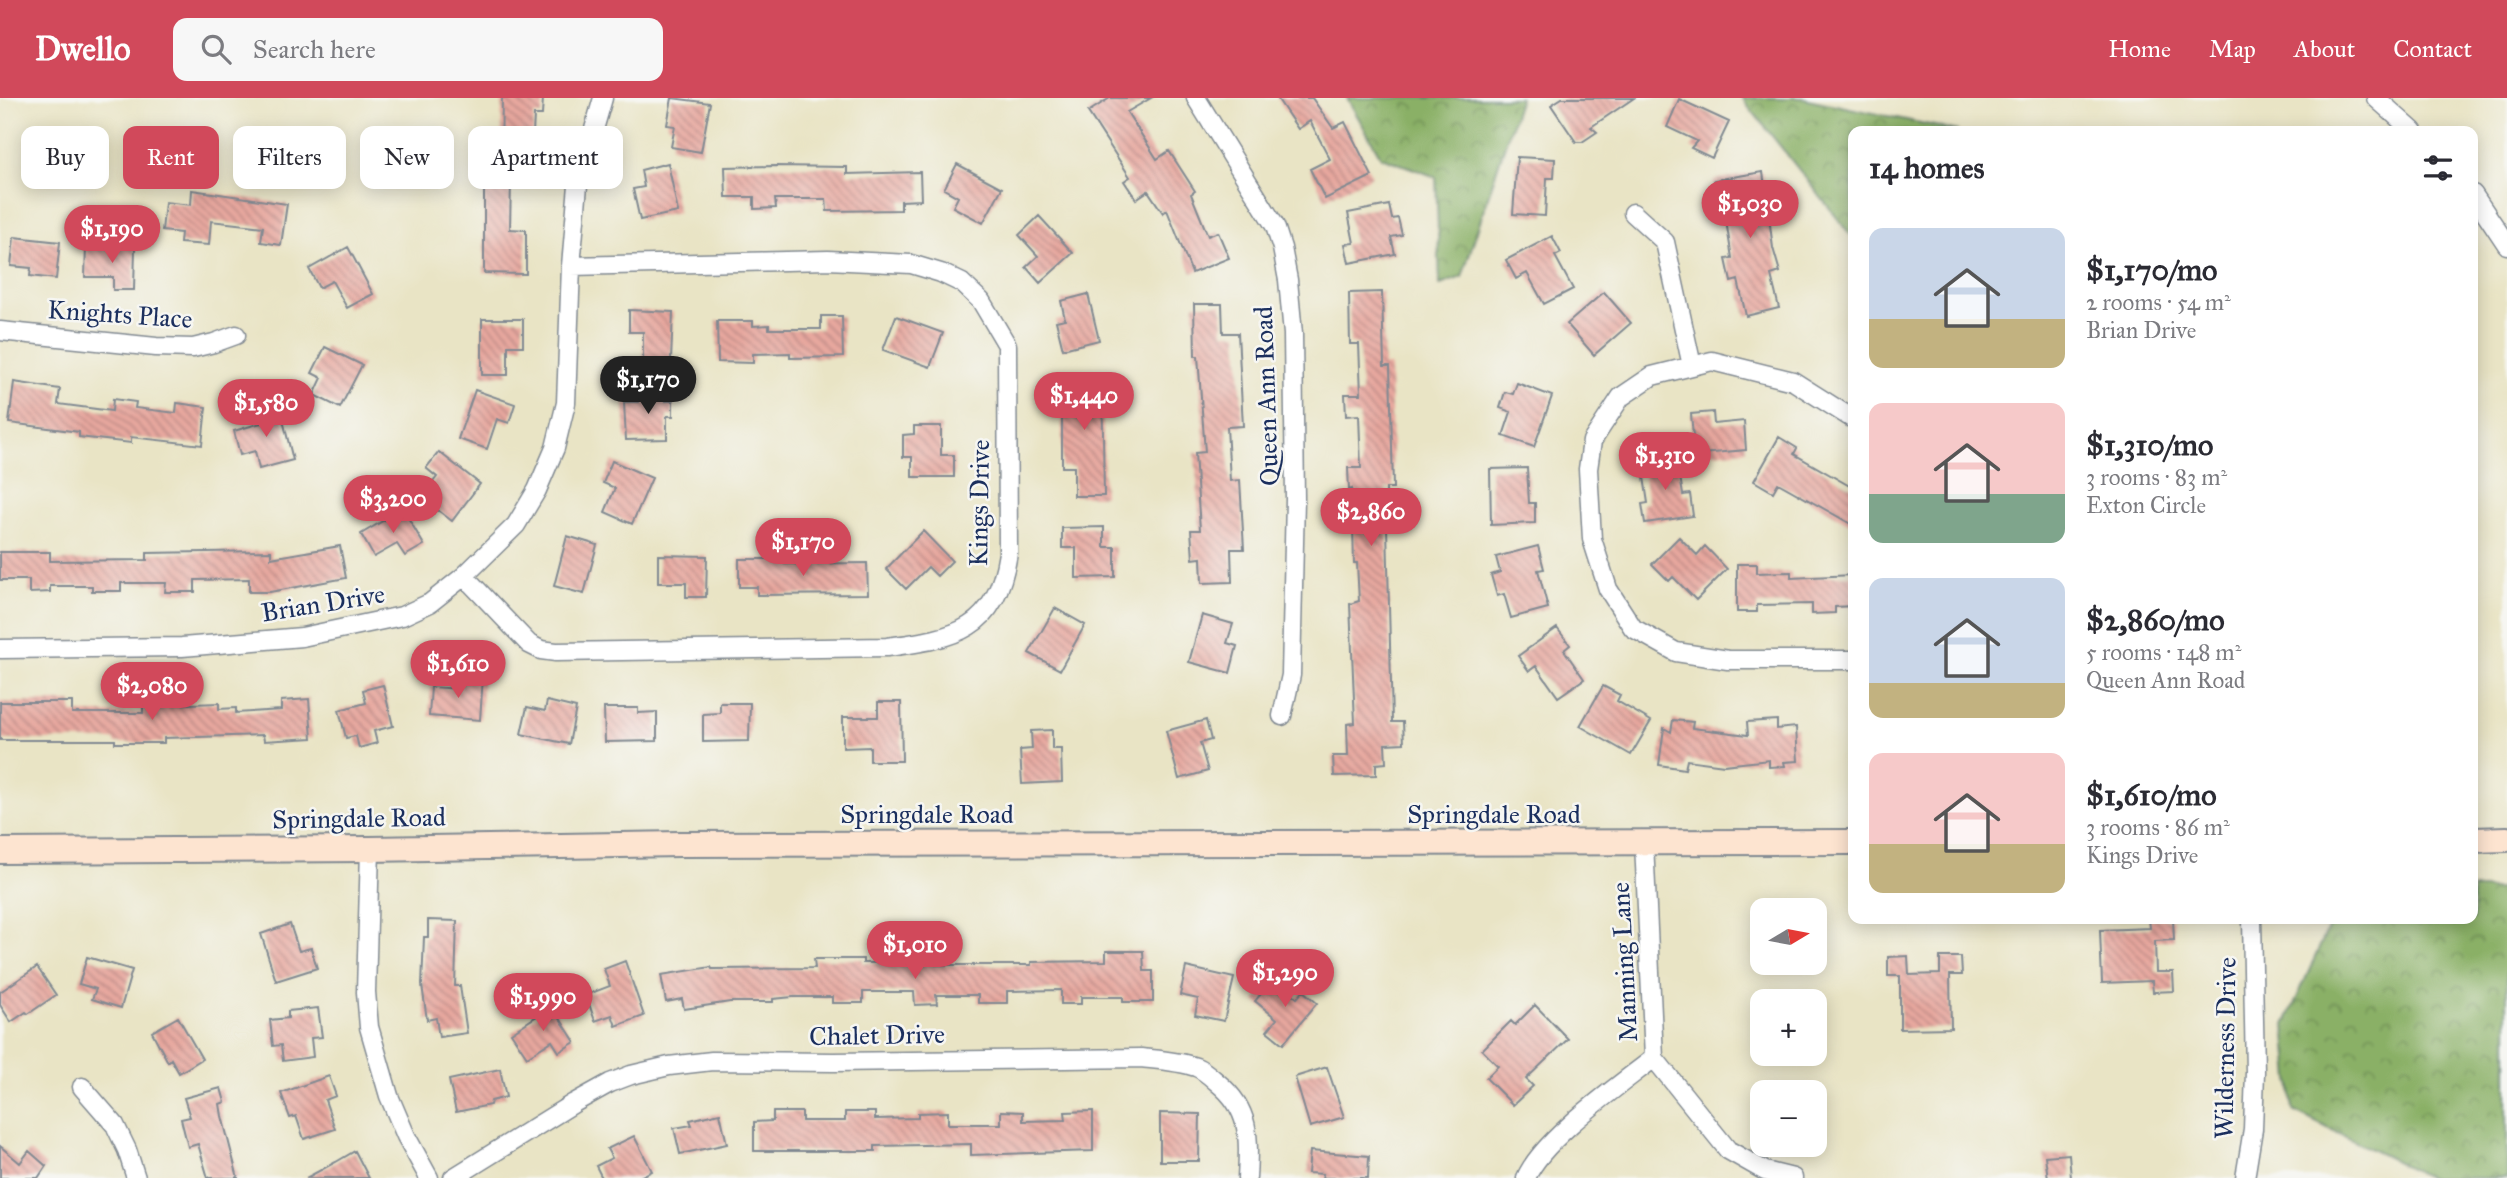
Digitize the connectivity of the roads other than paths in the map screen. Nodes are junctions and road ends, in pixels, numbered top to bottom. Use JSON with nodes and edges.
{"nodes":[{"id":1,"x":603,"y":98,"type":"edge"},
{"id":2,"x":1196,"y":98,"type":"edge"},
{"id":3,"x":2376,"y":98,"type":"edge"},
{"id":4,"x":2407,"y":126,"type":"edge"},
{"id":5,"x":2478,"y":198,"type":"edge"},
{"id":6,"x":1633,"y":212,"type":"dead end"},
{"id":7,"x":2500,"y":218,"type":"edge"},
{"id":8,"x":2507,"y":245,"type":"edge"},
{"id":9,"x":570,"y":266,"type":"junction"},
{"id":10,"x":0,"y":331,"type":"edge"},
{"id":11,"x":236,"y":335,"type":"dead end"},
{"id":12,"x":1692,"y":366,"type":"junction"},
{"id":13,"x":1848,"y":416,"type":"edge"},
{"id":14,"x":464,"y":576,"type":"junction"},
{"id":15,"x":0,"y":649,"type":"edge"},
{"id":16,"x":1848,"y":660,"type":"edge"},
{"id":17,"x":1282,"y":716,"type":"dead end"},
{"id":18,"x":2507,"y":839,"type":"edge"},
{"id":19,"x":2478,"y":840,"type":"edge"},
{"id":20,"x":1848,"y":842,"type":"edge"},
{"id":21,"x":1644,"y":843,"type":"junction"},
{"id":22,"x":370,"y":849,"type":"junction"},
{"id":23,"x":0,"y":851,"type":"edge"},
{"id":24,"x":2252,"y":924,"type":"edge"},
{"id":25,"x":1654,"y":1058,"type":"junction"},
{"id":26,"x":82,"y":1087,"type":"dead end"},
{"id":27,"x":136,"y":1178,"type":"edge"},
{"id":28,"x":429,"y":1178,"type":"edge"},
{"id":29,"x":453,"y":1178,"type":"edge"},
{"id":30,"x":1247,"y":1178,"type":"edge"},
{"id":31,"x":1526,"y":1178,"type":"edge"},
{"id":32,"x":1793,"y":1178,"type":"edge"},
{"id":33,"x":2245,"y":1178,"type":"edge"}],
"edges":[{"from":1,"to":9,"type":"street","name":"Brian Drive"},
{"from":2,"to":17,"type":"street","name":"Queen Ann Road"},
{"from":3,"to":4,"type":"street"},
{"from":5,"to":7,"type":"street"},
{"from":6,"to":12,"type":"street"},
{"from":7,"to":8,"type":"street"},
{"from":9,"to":14,"type":"street","name":"Brian Drive"},
{"from":9,"to":14,"type":"street","name":"Kings Drive"},
{"from":10,"to":11,"type":"street","name":"Knights Place"},
{"from":12,"to":13,"type":"street"},
{"from":12,"to":16,"type":"street"},
{"from":14,"to":15,"type":"street","name":"Brian Drive"},
{"from":18,"to":19,"type":"main road"},
{"from":20,"to":21,"type":"main road","name":"Springdale Road"},
{"from":21,"to":22,"type":"main road","name":"Springdale Road"},
{"from":21,"to":25,"type":"street","name":"Manning Lane"},
{"from":22,"to":23,"type":"main road","name":"Springdale Road"},
{"from":22,"to":28,"type":"street"},
{"from":24,"to":33,"type":"street","name":"Wilderness Drive"},
{"from":25,"to":31,"type":"street"},
{"from":25,"to":32,"type":"street","name":"Manning Lane"},
{"from":26,"to":27,"type":"street"},
{"from":29,"to":30,"type":"street","name":"Chalet Drive"}]}
